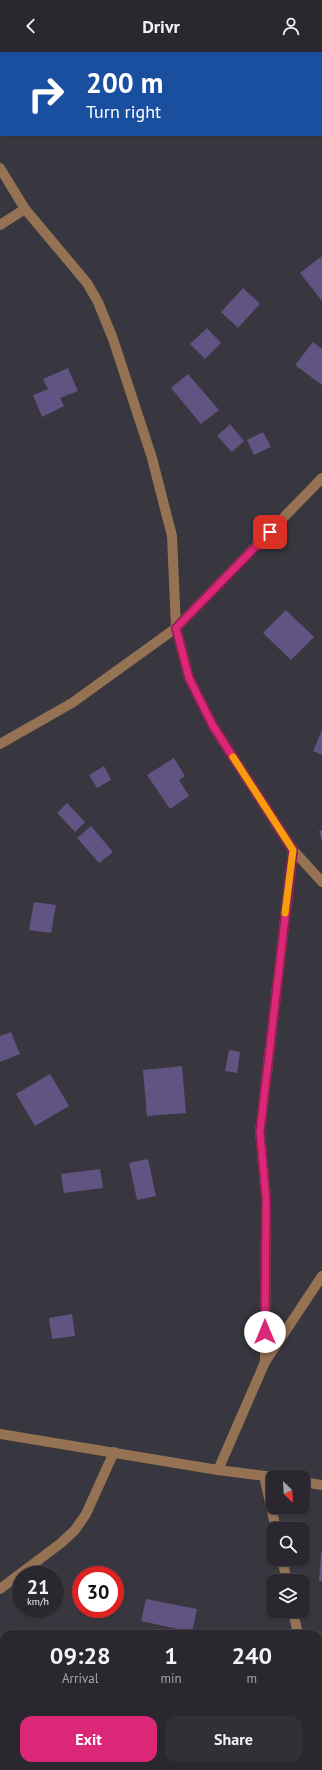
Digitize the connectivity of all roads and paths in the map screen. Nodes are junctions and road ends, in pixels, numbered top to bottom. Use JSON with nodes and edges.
{"nodes":[{"id":1,"x":0,"y":168,"type":"edge"},
{"id":2,"x":25,"y":209,"type":"junction"},
{"id":3,"x":1,"y":222,"type":"edge"},
{"id":4,"x":322,"y":478,"type":"edge"},
{"id":5,"x":176,"y":628,"type":"junction"},
{"id":6,"x":0,"y":744,"type":"edge"},
{"id":7,"x":293,"y":850,"type":"junction"},
{"id":8,"x":322,"y":882,"type":"edge"},
{"id":9,"x":322,"y":1276,"type":"edge"},
{"id":10,"x":265,"y":1362,"type":"junction"},
{"id":11,"x":0,"y":1434,"type":"edge"},
{"id":12,"x":114,"y":1452,"type":"junction"},
{"id":13,"x":218,"y":1470,"type":"junction"},
{"id":14,"x":266,"y":1477,"type":"edge"},
{"id":15,"x":310,"y":1483,"type":"edge"},
{"id":16,"x":322,"y":1484,"type":"edge"},
{"id":17,"x":0,"y":1589,"type":"edge"},
{"id":18,"x":295,"y":1618,"type":"edge"},
{"id":19,"x":297,"y":1630,"type":"edge"}],
"edges":[{"from":1,"to":2,"type":"street"},
{"from":2,"to":3,"type":"street"},
{"from":2,"to":5,"type":"street"},
{"from":4,"to":5,"type":"street"},
{"from":5,"to":6,"type":"street"},
{"from":5,"to":7,"type":"street"},
{"from":7,"to":8,"type":"street"},
{"from":7,"to":10,"type":"street"},
{"from":9,"to":10,"type":"street"},
{"from":10,"to":13,"type":"street"},
{"from":11,"to":12,"type":"street"},
{"from":12,"to":13,"type":"street"},
{"from":12,"to":17,"type":"street"},
{"from":13,"to":14,"type":"street"},
{"from":15,"to":16,"type":"street"},
{"from":18,"to":19,"type":"street"}]}
